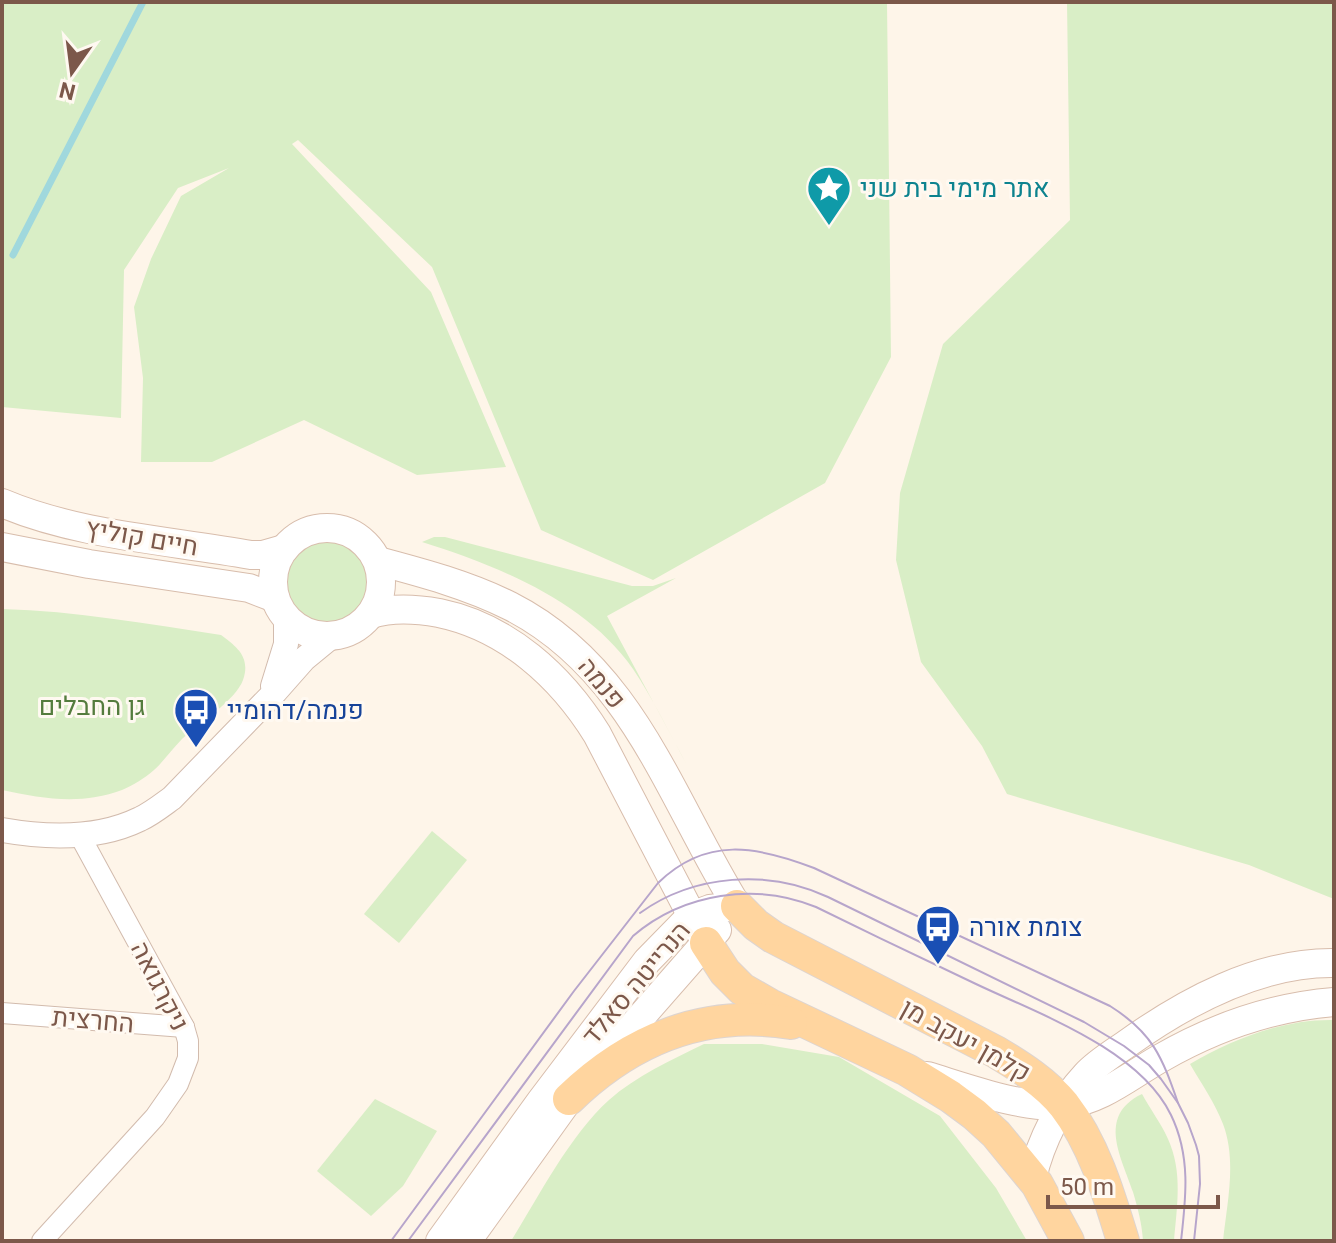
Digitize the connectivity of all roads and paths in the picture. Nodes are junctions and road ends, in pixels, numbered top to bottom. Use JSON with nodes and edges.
{"nodes":[{"id":1,"x":2,"y":503,"type":"edge"},
{"id":2,"x":2,"y":547,"type":"edge"},
{"id":3,"x":284,"y":549,"type":"junction"},
{"id":4,"x":378,"y":561,"type":"junction"},
{"id":5,"x":280,"y":607,"type":"junction"},
{"id":6,"x":371,"y":614,"type":"junction"},
{"id":7,"x":332,"y":636,"type":"junction"},
{"id":8,"x":268,"y":700,"type":"junction"},
{"id":9,"x":2,"y":830,"type":"edge"},
{"id":10,"x":80,"y":836,"type":"junction"},
{"id":11,"x":737,"y":906,"type":"junction"},
{"id":12,"x":698,"y":930,"type":"junction"},
{"id":13,"x":1334,"y":963,"type":"edge"},
{"id":14,"x":1334,"y":1002,"type":"edge"},
{"id":15,"x":2,"y":1013,"type":"edge"},
{"id":16,"x":184,"y":1027,"type":"junction"},
{"id":17,"x":826,"y":1031,"type":"junction"},
{"id":18,"x":907,"y":1070,"type":"junction"},
{"id":19,"x":569,"y":1099,"type":"junction"},
{"id":20,"x":1064,"y":1105,"type":"junction"},
{"id":21,"x":1032,"y":1178,"type":"junction"},
{"id":22,"x":42,"y":1241,"type":"edge"},
{"id":23,"x":440,"y":1241,"type":"edge"},
{"id":24,"x":467,"y":1241,"type":"edge"},
{"id":25,"x":1068,"y":1241,"type":"edge"},
{"id":26,"x":1123,"y":1241,"type":"edge"}],
"edges":[{"from":1,"to":3,"type":"main road","name":"חיים קוליץ"},
{"from":2,"to":5,"type":"main road","name":"חיים קוליץ"},
{"from":3,"to":4,"type":"main road"},
{"from":3,"to":5,"type":"main road"},
{"from":4,"to":6,"type":"main road"},
{"from":4,"to":11,"type":"main road","name":"פנמה"},
{"from":5,"to":7,"type":"main road"},
{"from":5,"to":8,"type":"street"},
{"from":6,"to":7,"type":"main road"},
{"from":6,"to":12,"type":"main road","name":"פנמה"},
{"from":7,"to":8,"type":"street"},
{"from":8,"to":10,"type":"street"},
{"from":9,"to":10,"type":"street"},
{"from":10,"to":16,"type":"street","name":"ניקרגואה"},
{"from":11,"to":12,"type":"main road","name":"הנרייטה סאלד"},
{"from":11,"to":20,"type":"main road","name":"קלמן יעקב מן"},
{"from":12,"to":17,"type":"main road"},
{"from":12,"to":19,"type":"main road","name":"הנרייטה סאלד"},
{"from":12,"to":23,"type":"main road","name":"הנרייטה סאלד"},
{"from":13,"to":20,"type":"main road"},
{"from":14,"to":20,"type":"main road"},
{"from":15,"to":16,"type":"street","name":"החרצית"},
{"from":16,"to":22,"type":"street","name":"ניקרגואה"},
{"from":17,"to":18,"type":"main road"},
{"from":17,"to":19,"type":"main road"},
{"from":18,"to":20,"type":"main road"},
{"from":18,"to":21,"type":"main road"},
{"from":19,"to":24,"type":"main road","name":"הנרייטה סאלד"},
{"from":20,"to":21,"type":"main road"},
{"from":20,"to":26,"type":"main road","name":"קלמן יעקב מן"},
{"from":21,"to":25,"type":"main road"}]}
